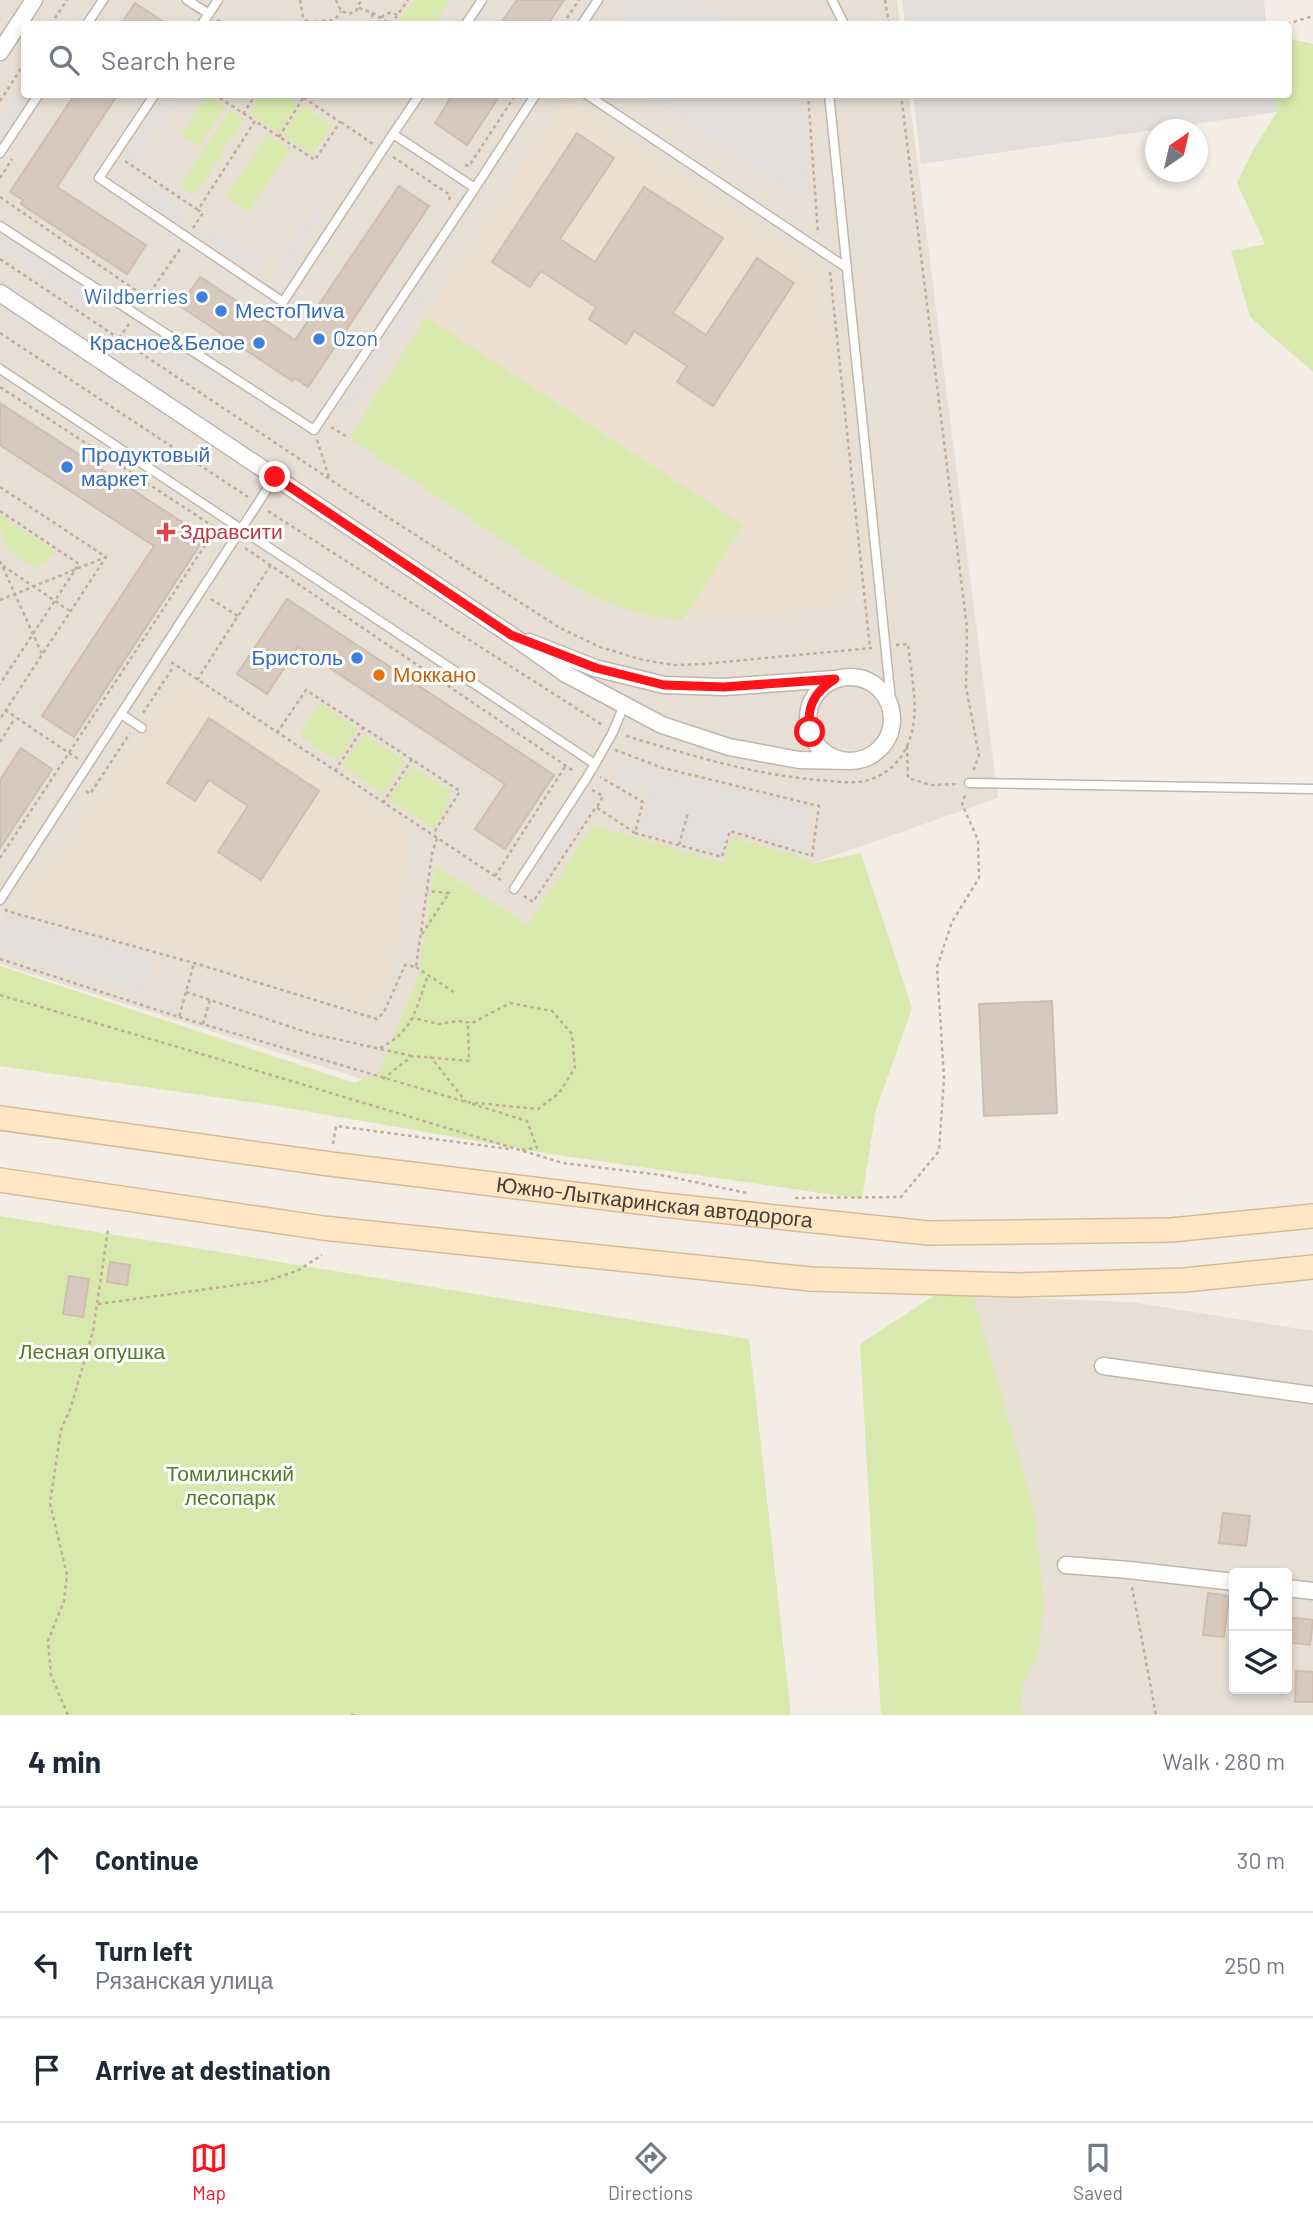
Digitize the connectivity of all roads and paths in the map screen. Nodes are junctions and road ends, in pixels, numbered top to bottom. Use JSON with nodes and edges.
{"nodes":[{"id":1,"x":34,"y":0,"type":"edge"},
{"id":2,"x":67,"y":0,"type":"edge"},
{"id":3,"x":103,"y":0,"type":"edge"},
{"id":4,"x":187,"y":0,"type":"edge"},
{"id":5,"x":218,"y":0,"type":"edge"},
{"id":6,"x":300,"y":0,"type":"edge"},
{"id":7,"x":336,"y":0,"type":"edge"},
{"id":8,"x":361,"y":0,"type":"edge"},
{"id":9,"x":408,"y":0,"type":"edge"},
{"id":10,"x":482,"y":0,"type":"edge"},
{"id":11,"x":579,"y":0,"type":"edge"},
{"id":12,"x":598,"y":0,"type":"edge"},
{"id":13,"x":832,"y":0,"type":"edge"},
{"id":14,"x":885,"y":0,"type":"edge"},
{"id":15,"x":359,"y":8,"type":"junction"},
{"id":16,"x":341,"y":11,"type":"junction"},
{"id":17,"x":373,"y":13,"type":"junction"},
{"id":18,"x":209,"y":14,"type":"junction"},
{"id":19,"x":397,"y":15,"type":"junction"},
{"id":20,"x":1313,"y":16,"type":"edge"},
{"id":21,"x":380,"y":18,"type":"junction"},
{"id":22,"x":335,"y":20,"type":"joint"},
{"id":23,"x":53,"y":21,"type":"edge"},
{"id":24,"x":89,"y":21,"type":"edge"},
{"id":25,"x":204,"y":21,"type":"edge"},
{"id":26,"x":306,"y":21,"type":"edge"},
{"id":27,"x":328,"y":21,"type":"edge"},
{"id":28,"x":371,"y":21,"type":"edge"},
{"id":29,"x":380,"y":21,"type":"edge"},
{"id":30,"x":386,"y":21,"type":"edge"},
{"id":31,"x":393,"y":21,"type":"edge"},
{"id":32,"x":468,"y":21,"type":"edge"},
{"id":33,"x":565,"y":21,"type":"edge"},
{"id":34,"x":584,"y":21,"type":"edge"},
{"id":35,"x":842,"y":21,"type":"edge"},
{"id":36,"x":888,"y":21,"type":"edge"},
{"id":37,"x":1292,"y":22,"type":"edge"},
{"id":38,"x":1,"y":46,"type":"edge"},
{"id":39,"x":21,"y":69,"type":"edge"},
{"id":40,"x":37,"y":98,"type":"edge"},
{"id":41,"x":152,"y":98,"type":"edge"},
{"id":42,"x":220,"y":98,"type":"edge"},
{"id":43,"x":253,"y":98,"type":"edge"},
{"id":44,"x":303,"y":98,"type":"joint"},
{"id":45,"x":417,"y":98,"type":"edge"},
{"id":46,"x":513,"y":98,"type":"edge"},
{"id":47,"x":533,"y":98,"type":"edge"},
{"id":48,"x":592,"y":98,"type":"edge"},
{"id":49,"x":808,"y":98,"type":"edge"},
{"id":50,"x":829,"y":98,"type":"edge"},
{"id":51,"x":901,"y":98,"type":"edge"},
{"id":52,"x":0,"y":101,"type":"edge"},
{"id":53,"x":243,"y":114,"type":"junction"},
{"id":54,"x":255,"y":121,"type":"junction"},
{"id":55,"x":340,"y":122,"type":"junction"},
{"id":56,"x":393,"y":134,"type":"junction"},
{"id":57,"x":279,"y":137,"type":"junction"},
{"id":58,"x":383,"y":150,"type":"junction"},
{"id":59,"x":0,"y":153,"type":"edge"},
{"id":60,"x":115,"y":155,"type":"junction"},
{"id":61,"x":463,"y":165,"type":"dead end"},
{"id":62,"x":475,"y":188,"type":"junction"},
{"id":63,"x":0,"y":197,"type":"edge"},
{"id":64,"x":448,"y":206,"type":"dead end"},
{"id":65,"x":198,"y":210,"type":"junction"},
{"id":66,"x":0,"y":226,"type":"edge"},
{"id":67,"x":807,"y":230,"type":"dead end"},
{"id":68,"x":187,"y":238,"type":"junction"},
{"id":69,"x":0,"y":259,"type":"edge"},
{"id":70,"x":829,"y":266,"type":"dead end"},
{"id":71,"x":847,"y":268,"type":"junction"},
{"id":72,"x":0,"y":293,"type":"edge"},
{"id":73,"x":147,"y":298,"type":"junction"},
{"id":74,"x":136,"y":313,"type":"junction"},
{"id":75,"x":119,"y":338,"type":"junction"},
{"id":76,"x":0,"y":369,"type":"edge"},
{"id":77,"x":0,"y":387,"type":"edge"},
{"id":78,"x":321,"y":420,"type":"junction"},
{"id":79,"x":314,"y":430,"type":"junction"},
{"id":80,"x":349,"y":439,"type":"dead end"},
{"id":81,"x":275,"y":477,"type":"junction"},
{"id":82,"x":330,"y":479,"type":"junction"},
{"id":83,"x":0,"y":487,"type":"edge"},
{"id":84,"x":0,"y":511,"type":"edge"},
{"id":85,"x":242,"y":528,"type":"junction"},
{"id":86,"x":216,"y":529,"type":"junction"},
{"id":87,"x":233,"y":540,"type":"junction"},
{"id":88,"x":106,"y":557,"type":"junction"},
{"id":89,"x":1,"y":563,"type":"edge"},
{"id":90,"x":271,"y":566,"type":"junction"},
{"id":91,"x":76,"y":568,"type":"junction"},
{"id":92,"x":32,"y":586,"type":"junction"},
{"id":93,"x":15,"y":594,"type":"junction"},
{"id":94,"x":0,"y":600,"type":"edge"},
{"id":95,"x":55,"y":601,"type":"junction"},
{"id":96,"x":70,"y":611,"type":"junction"},
{"id":97,"x":33,"y":634,"type":"junction"},
{"id":98,"x":511,"y":635,"type":"junction"},
{"id":99,"x":870,"y":648,"type":"dead end"},
{"id":100,"x":843,"y":651,"type":"dead end"},
{"id":101,"x":42,"y":655,"type":"junction"},
{"id":102,"x":159,"y":655,"type":"junction"},
{"id":103,"x":174,"y":665,"type":"junction"},
{"id":104,"x":835,"y":679,"type":"junction"},
{"id":105,"x":197,"y":680,"type":"junction"},
{"id":106,"x":0,"y":684,"type":"edge"},
{"id":107,"x":624,"y":705,"type":"junction"},
{"id":108,"x":5,"y":710,"type":"junction"},
{"id":109,"x":892,"y":710,"type":"junction"},
{"id":110,"x":121,"y":714,"type":"junction"},
{"id":111,"x":0,"y":717,"type":"edge"},
{"id":112,"x":16,"y":717,"type":"junction"},
{"id":113,"x":139,"y":726,"type":"junction"},
{"id":114,"x":363,"y":728,"type":"junction"},
{"id":115,"x":277,"y":733,"type":"junction"},
{"id":116,"x":0,"y":741,"type":"edge"},
{"id":117,"x":907,"y":746,"type":"dead end"},
{"id":118,"x":605,"y":747,"type":"junction"},
{"id":119,"x":306,"y":752,"type":"junction"},
{"id":120,"x":68,"y":753,"type":"junction"},
{"id":121,"x":304,"y":758,"type":"dead end"},
{"id":122,"x":412,"y":759,"type":"junction"},
{"id":123,"x":852,"y":761,"type":"junction"},
{"id":124,"x":595,"y":764,"type":"junction"},
{"id":125,"x":88,"y":765,"type":"junction"},
{"id":126,"x":566,"y":765,"type":"junction"},
{"id":127,"x":335,"y":771,"type":"junction"},
{"id":128,"x":585,"y":782,"type":"junction"},
{"id":129,"x":970,"y":783,"type":"junction"},
{"id":130,"x":1313,"y":789,"type":"edge"},
{"id":131,"x":86,"y":791,"type":"dead end"},
{"id":132,"x":383,"y":803,"type":"junction"},
{"id":133,"x":596,"y":807,"type":"junction"},
{"id":134,"x":688,"y":813,"type":"dead end"},
{"id":135,"x":635,"y":833,"type":"junction"},
{"id":136,"x":432,"y":836,"type":"junction"},
{"id":137,"x":437,"y":838,"type":"junction"},
{"id":138,"x":679,"y":845,"type":"junction"},
{"id":139,"x":0,"y":858,"type":"edge"},
{"id":140,"x":495,"y":876,"type":"junction"},
{"id":141,"x":514,"y":889,"type":"junction"},
{"id":142,"x":427,"y":891,"type":"junction"},
{"id":143,"x":0,"y":901,"type":"edge"},
{"id":144,"x":421,"y":935,"type":"junction"},
{"id":145,"x":0,"y":959,"type":"edge"},
{"id":146,"x":194,"y":963,"type":"junction"},
{"id":147,"x":416,"y":967,"type":"junction"},
{"id":148,"x":428,"y":975,"type":"junction"},
{"id":149,"x":186,"y":992,"type":"junction"},
{"id":150,"x":455,"y":993,"type":"dead end"},
{"id":151,"x":0,"y":995,"type":"edge"},
{"id":152,"x":210,"y":1000,"type":"junction"},
{"id":153,"x":179,"y":1017,"type":"junction"},
{"id":154,"x":413,"y":1018,"type":"junction"},
{"id":155,"x":467,"y":1023,"type":"junction"},
{"id":156,"x":203,"y":1025,"type":"junction"},
{"id":157,"x":379,"y":1049,"type":"junction"},
{"id":158,"x":412,"y":1056,"type":"junction"},
{"id":159,"x":430,"y":1056,"type":"junction"},
{"id":160,"x":383,"y":1079,"type":"junction"},
{"id":161,"x":466,"y":1102,"type":"junction"},
{"id":162,"x":0,"y":1118,"type":"edge"},
{"id":163,"x":519,"y":1150,"type":"junction"},
{"id":164,"x":332,"y":1151,"type":"dead end"},
{"id":165,"x":0,"y":1180,"type":"edge"},
{"id":166,"x":748,"y":1193,"type":"dead end"},
{"id":167,"x":785,"y":1198,"type":"dead end"},
{"id":168,"x":1313,"y":1216,"type":"edge"},
{"id":169,"x":108,"y":1230,"type":"dead end"},
{"id":170,"x":322,"y":1255,"type":"dead end"},
{"id":171,"x":1313,"y":1267,"type":"edge"},
{"id":172,"x":97,"y":1304,"type":"junction"},
{"id":173,"x":1103,"y":1366,"type":"dead end"},
{"id":174,"x":1313,"y":1395,"type":"edge"},
{"id":175,"x":1066,"y":1565,"type":"dead end"},
{"id":176,"x":1129,"y":1570,"type":"junction"},
{"id":177,"x":1229,"y":1581,"type":"edge"},
{"id":178,"x":1292,"y":1589,"type":"edge"},
{"id":179,"x":1313,"y":1591,"type":"edge"},
{"id":180,"x":68,"y":1715,"type":"edge"},
{"id":181,"x":351,"y":1715,"type":"edge"},
{"id":182,"x":359,"y":1715,"type":"edge"},
{"id":183,"x":1156,"y":1715,"type":"edge"}],
"edges":[{"from":1,"to":38,"type":"street"},
{"from":2,"to":23,"type":"path"},
{"from":3,"to":24,"type":"lane"},
{"from":4,"to":18,"type":"lane"},
{"from":5,"to":18,"type":"lane"},
{"from":6,"to":26,"type":"path"},
{"from":7,"to":16,"type":"path"},
{"from":8,"to":15,"type":"path"},
{"from":9,"to":19,"type":"path"},
{"from":10,"to":32,"type":"lane"},
{"from":11,"to":33,"type":"path"},
{"from":12,"to":34,"type":"lane"},
{"from":13,"to":35,"type":"lane"},
{"from":14,"to":36,"type":"path"},
{"from":15,"to":16,"type":"path"},
{"from":15,"to":17,"type":"path"},
{"from":16,"to":22,"type":"path"},
{"from":17,"to":21,"type":"path"},
{"from":17,"to":28,"type":"path"},
{"from":18,"to":25,"type":"lane"},
{"from":19,"to":21,"type":"path"},
{"from":19,"to":31,"type":"path"},
{"from":20,"to":37,"type":"path"},
{"from":21,"to":29,"type":"path"},
{"from":21,"to":30,"type":"path"},
{"from":22,"to":27,"type":"path"},
{"from":39,"to":52,"type":"path"},
{"from":40,"to":59,"type":"lane"},
{"from":41,"to":60,"type":"lane"},
{"from":42,"to":53,"type":"path"},
{"from":43,"to":53,"type":"path"},
{"from":44,"to":55,"type":"path"},
{"from":44,"to":57,"type":"path"},
{"from":45,"to":56,"type":"lane"},
{"from":46,"to":61,"type":"path"},
{"from":47,"to":62,"type":"lane"},
{"from":48,"to":71,"type":"lane"},
{"from":49,"to":67,"type":"path"},
{"from":50,"to":71,"type":"lane"},
{"from":51,"to":129,"type":"path"},
{"from":53,"to":54,"type":"path"},
{"from":54,"to":57,"type":"path"},
{"from":54,"to":65,"type":"path"},
{"from":55,"to":57,"type":"path"},
{"from":55,"to":58,"type":"path"},
{"from":56,"to":58,"type":"lane"},
{"from":56,"to":62,"type":"lane"},
{"from":58,"to":64,"type":"path"},
{"from":58,"to":68,"type":"lane"},
{"from":60,"to":65,"type":"path"},
{"from":60,"to":68,"type":"lane"},
{"from":62,"to":78,"type":"lane"},
{"from":63,"to":73,"type":"path"},
{"from":65,"to":68,"type":"path"},
{"from":66,"to":74,"type":"lane"},
{"from":68,"to":73,"type":"path"},
{"from":69,"to":75,"type":"path"},
{"from":70,"to":99,"type":"path"},
{"from":71,"to":109,"type":"lane"},
{"from":72,"to":81,"type":"street"},
{"from":73,"to":74,"type":"path"},
{"from":74,"to":75,"type":"path"},
{"from":74,"to":79,"type":"lane"},
{"from":75,"to":82,"type":"path"},
{"from":76,"to":85,"type":"lane"},
{"from":77,"to":86,"type":"path"},
{"from":78,"to":79,"type":"lane"},
{"from":78,"to":80,"type":"path"},
{"from":79,"to":82,"type":"path"},
{"from":81,"to":85,"type":"lane"},
{"from":81,"to":98,"type":"street"},
{"from":82,"to":100,"type":"path"},
{"from":83,"to":88,"type":"path"},
{"from":84,"to":91,"type":"path"},
{"from":85,"to":87,"type":"lane"},
{"from":85,"to":124,"type":"lane"},
{"from":86,"to":87,"type":"path"},
{"from":86,"to":120,"type":"path"},
{"from":87,"to":90,"type":"path"},
{"from":87,"to":102,"type":"lane"},
{"from":88,"to":91,"type":"path"},
{"from":88,"to":96,"type":"path"},
{"from":89,"to":92,"type":"path"},
{"from":89,"to":93,"type":"path"},
{"from":90,"to":105,"type":"path"},
{"from":90,"to":126,"type":"path"},
{"from":91,"to":92,"type":"path"},
{"from":91,"to":95,"type":"path"},
{"from":92,"to":93,"type":"path"},
{"from":92,"to":95,"type":"path"},
{"from":93,"to":94,"type":"path"},
{"from":93,"to":97,"type":"path"},
{"from":95,"to":96,"type":"path"},
{"from":95,"to":97,"type":"path"},
{"from":96,"to":101,"type":"path"},
{"from":97,"to":101,"type":"path"},
{"from":97,"to":106,"type":"path"},
{"from":98,"to":104,"type":"street"},
{"from":98,"to":107,"type":"street"},
{"from":101,"to":108,"type":"path"},
{"from":102,"to":103,"type":"path"},
{"from":102,"to":110,"type":"lane"},
{"from":103,"to":105,"type":"path"},
{"from":103,"to":113,"type":"path"},
{"from":104,"to":109,"type":"street"},
{"from":104,"to":123,"type":"street"},
{"from":105,"to":115,"type":"path"},
{"from":107,"to":118,"type":"lane"},
{"from":107,"to":123,"type":"street"},
{"from":108,"to":111,"type":"path"},
{"from":108,"to":112,"type":"path"},
{"from":109,"to":123,"type":"street"},
{"from":110,"to":113,"type":"lane"},
{"from":110,"to":125,"type":"lane"},
{"from":112,"to":116,"type":"path"},
{"from":112,"to":120,"type":"path"},
{"from":113,"to":131,"type":"path"},
{"from":114,"to":115,"type":"path"},
{"from":114,"to":122,"type":"path"},
{"from":114,"to":127,"type":"path"},
{"from":115,"to":119,"type":"path"},
{"from":117,"to":129,"type":"path"},
{"from":118,"to":124,"type":"lane"},
{"from":118,"to":138,"type":"path"},
{"from":119,"to":121,"type":"path"},
{"from":119,"to":127,"type":"path"},
{"from":120,"to":125,"type":"path"},
{"from":120,"to":139,"type":"path"},
{"from":122,"to":132,"type":"path"},
{"from":122,"to":136,"type":"path"},
{"from":124,"to":128,"type":"lane"},
{"from":125,"to":143,"type":"lane"},
{"from":126,"to":128,"type":"path"},
{"from":126,"to":140,"type":"path"},
{"from":127,"to":132,"type":"path"},
{"from":128,"to":133,"type":"path"},
{"from":128,"to":135,"type":"path"},
{"from":128,"to":141,"type":"lane"},
{"from":129,"to":130,"type":"lane"},
{"from":129,"to":167,"type":"path"},
{"from":132,"to":136,"type":"path"},
{"from":133,"to":135,"type":"path"},
{"from":133,"to":141,"type":"path"},
{"from":134,"to":138,"type":"path"},
{"from":135,"to":138,"type":"path"},
{"from":136,"to":137,"type":"path"},
{"from":137,"to":140,"type":"path"},
{"from":137,"to":142,"type":"path"},
{"from":140,"to":141,"type":"path"},
{"from":142,"to":144,"type":"path"},
{"from":142,"to":144,"type":"path"},
{"from":143,"to":146,"type":"path"},
{"from":144,"to":147,"type":"path"},
{"from":145,"to":153,"type":"path"},
{"from":146,"to":147,"type":"path"},
{"from":146,"to":149,"type":"path"},
{"from":147,"to":148,"type":"path"},
{"from":148,"to":150,"type":"path"},
{"from":148,"to":154,"type":"path"},
{"from":149,"to":152,"type":"path"},
{"from":149,"to":153,"type":"path"},
{"from":151,"to":163,"type":"path"},
{"from":152,"to":156,"type":"path"},
{"from":152,"to":157,"type":"path"},
{"from":153,"to":156,"type":"path"},
{"from":154,"to":155,"type":"path"},
{"from":154,"to":157,"type":"path"},
{"from":155,"to":159,"type":"path"},
{"from":155,"to":161,"type":"path"},
{"from":156,"to":160,"type":"path"},
{"from":157,"to":158,"type":"path"},
{"from":158,"to":159,"type":"path"},
{"from":158,"to":160,"type":"path"},
{"from":159,"to":161,"type":"path"},
{"from":160,"to":161,"type":"path"},
{"from":161,"to":163,"type":"path"},
{"from":162,"to":168,"type":"main road","name":"Южно-Лыткаринская автодорога"},
{"from":163,"to":164,"type":"path"},
{"from":163,"to":166,"type":"path"},
{"from":165,"to":171,"type":"main road"},
{"from":169,"to":172,"type":"path"},
{"from":170,"to":172,"type":"path"},
{"from":172,"to":180,"type":"path"},
{"from":173,"to":174,"type":"street"},
{"from":175,"to":176,"type":"street"},
{"from":176,"to":177,"type":"street"},
{"from":176,"to":183,"type":"path"},
{"from":178,"to":179,"type":"street"},
{"from":181,"to":182,"type":"path"}]}
